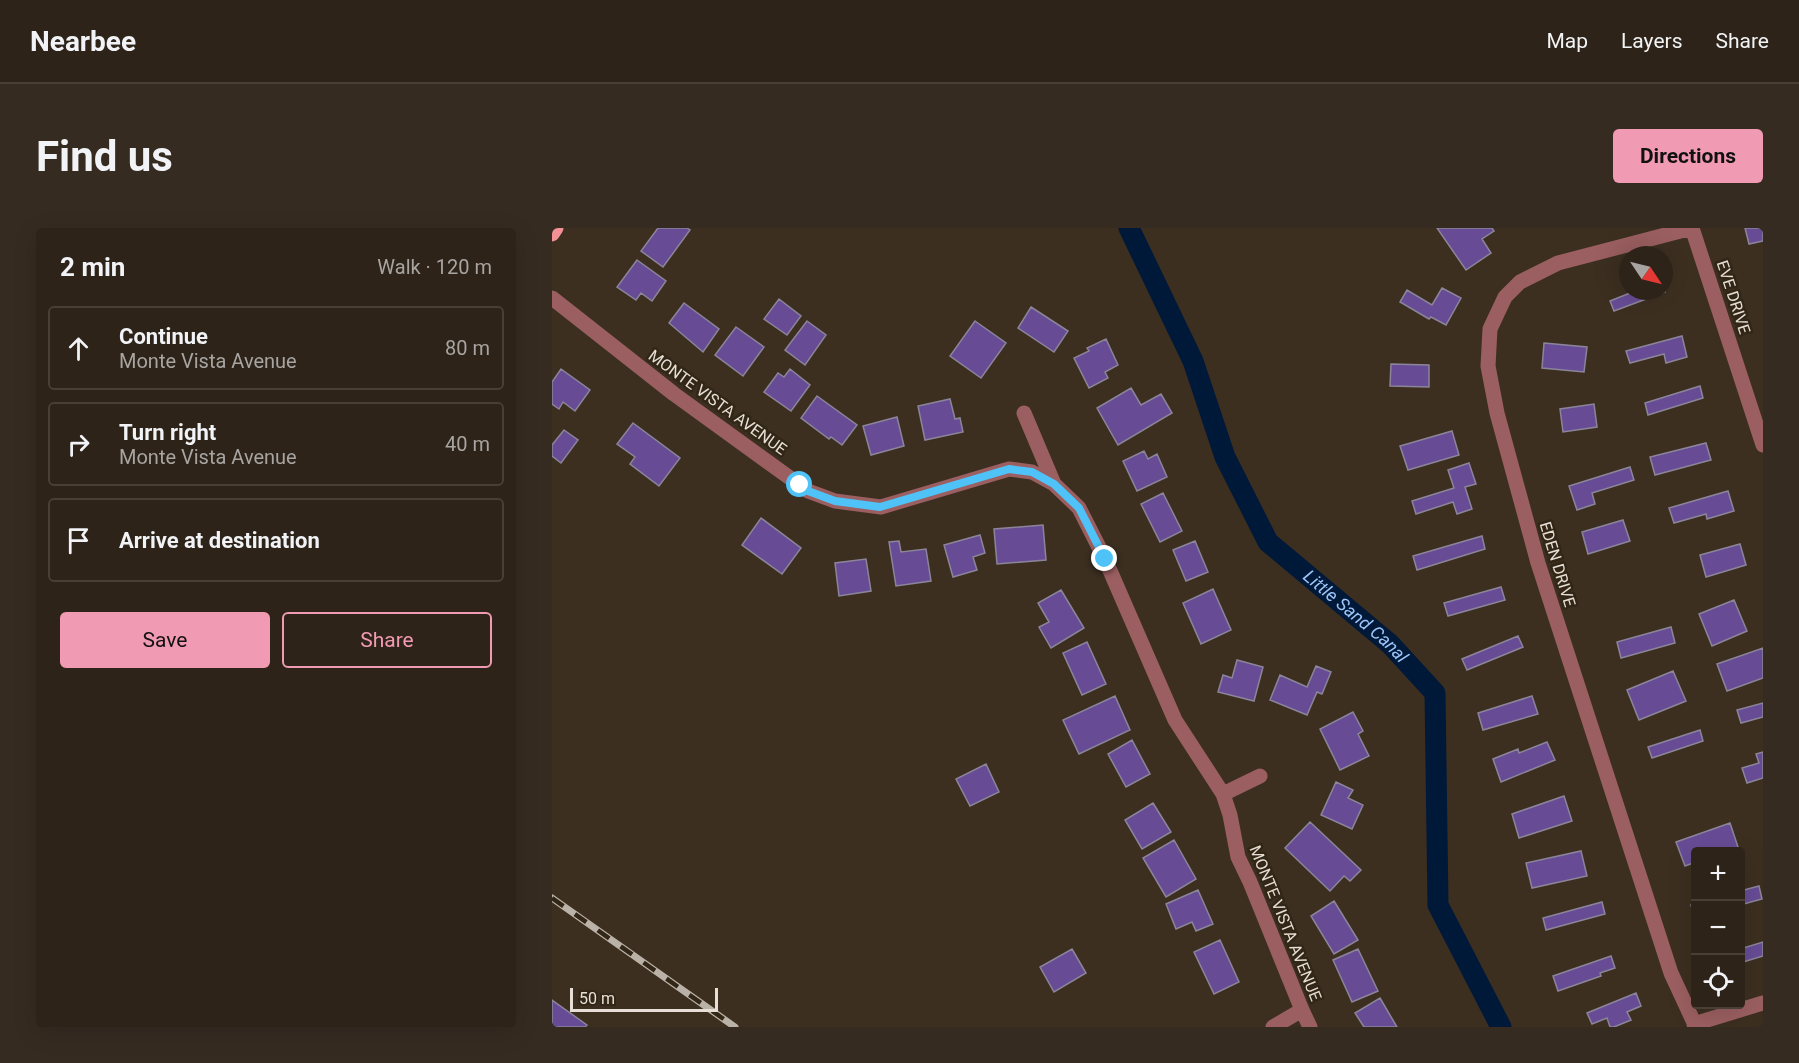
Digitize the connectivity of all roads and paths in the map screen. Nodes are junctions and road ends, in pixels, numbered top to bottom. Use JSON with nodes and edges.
{"nodes":[{"id":1,"x":556,"y":228,"type":"edge"},
{"id":2,"x":1692,"y":228,"type":"edge"},
{"id":3,"x":552,"y":234,"type":"edge"},
{"id":4,"x":552,"y":298,"type":"edge"},
{"id":5,"x":1024,"y":413,"type":"dead end"},
{"id":6,"x":1763,"y":445,"type":"edge"},
{"id":7,"x":1054,"y":484,"type":"junction"},
{"id":8,"x":1260,"y":776,"type":"dead end"},
{"id":9,"x":1222,"y":794,"type":"junction"},
{"id":10,"x":1763,"y":1003,"type":"edge"},
{"id":11,"x":1302,"y":1010,"type":"junction"},
{"id":12,"x":1695,"y":1025,"type":"edge"},
{"id":13,"x":1273,"y":1027,"type":"edge"},
{"id":14,"x":1310,"y":1027,"type":"edge"}],
"edges":[{"from":1,"to":3,"type":"main road"},
{"from":2,"to":6,"type":"street","name":"EVE DRIVE"},
{"from":2,"to":12,"type":"street","name":"EDEN DRIVE"},
{"from":4,"to":7,"type":"street","name":"MONTE VISTA AVENUE"},
{"from":5,"to":7,"type":"street"},
{"from":7,"to":9,"type":"street","name":"MONTE VISTA AVENUE"},
{"from":8,"to":9,"type":"street"},
{"from":9,"to":11,"type":"street","name":"MONTE VISTA AVENUE"},
{"from":10,"to":12,"type":"street"},
{"from":11,"to":13,"type":"street"},
{"from":11,"to":14,"type":"street","name":"MONTE VISTA AVENUE"}]}
